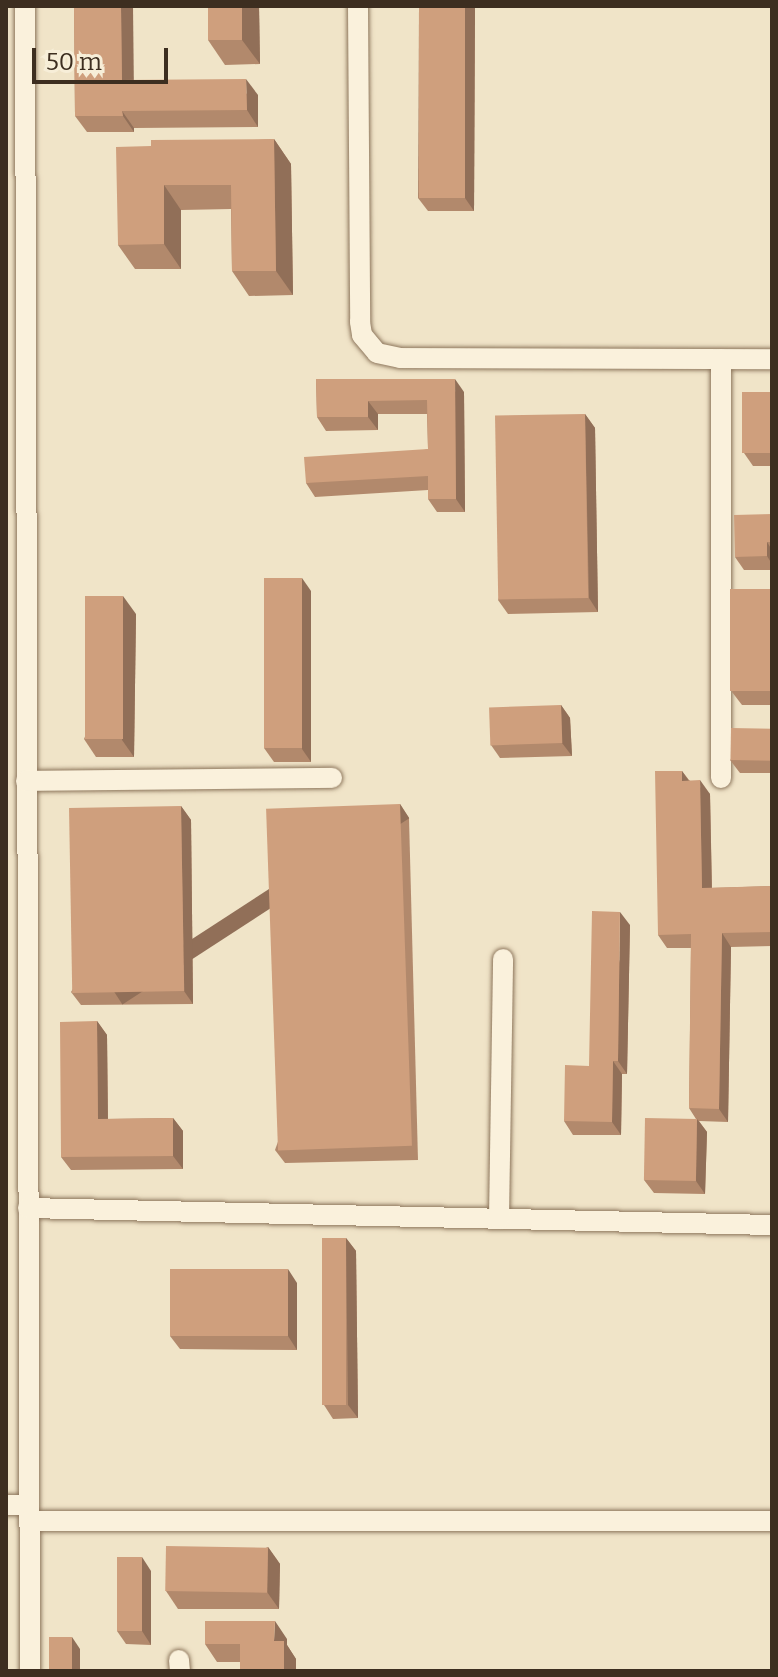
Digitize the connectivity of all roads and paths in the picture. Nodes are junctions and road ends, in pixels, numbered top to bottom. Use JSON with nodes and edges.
{"nodes":[{"id":1,"x":25,"y":6,"type":"edge"},
{"id":2,"x":358,"y":6,"type":"edge"},
{"id":3,"x":15,"y":52,"type":"edge"},
{"id":4,"x":721,"y":359,"type":"junction"},
{"id":5,"x":772,"y":359,"type":"edge"},
{"id":6,"x":16,"y":683,"type":"edge"},
{"id":7,"x":332,"y":778,"type":"dead end"},
{"id":8,"x":721,"y":778,"type":"dead end"},
{"id":9,"x":26,"y":781,"type":"junction"},
{"id":10,"x":503,"y":959,"type":"dead end"},
{"id":11,"x":6,"y":1108,"type":"edge"},
{"id":12,"x":27,"y":1108,"type":"junction"},
{"id":13,"x":28,"y":1208,"type":"junction"},
{"id":14,"x":499,"y":1219,"type":"junction"},
{"id":15,"x":772,"y":1225,"type":"edge"},
{"id":16,"x":6,"y":1505,"type":"edge"},
{"id":17,"x":29,"y":1513,"type":"junction"},
{"id":18,"x":772,"y":1521,"type":"edge"},
{"id":19,"x":30,"y":1671,"type":"edge"}],
"edges":[{"from":1,"to":3,"type":"street"},
{"from":2,"to":4,"type":"street"},
{"from":3,"to":6,"type":"street"},
{"from":4,"to":5,"type":"street"},
{"from":4,"to":8,"type":"street"},
{"from":6,"to":9,"type":"street"},
{"from":7,"to":9,"type":"street"},
{"from":9,"to":12,"type":"street"},
{"from":10,"to":14,"type":"street"},
{"from":11,"to":12,"type":"street"},
{"from":12,"to":13,"type":"street"},
{"from":13,"to":14,"type":"street"},
{"from":13,"to":17,"type":"street"},
{"from":14,"to":15,"type":"street"},
{"from":16,"to":17,"type":"street"},
{"from":17,"to":18,"type":"street"},
{"from":17,"to":19,"type":"street"}]}
